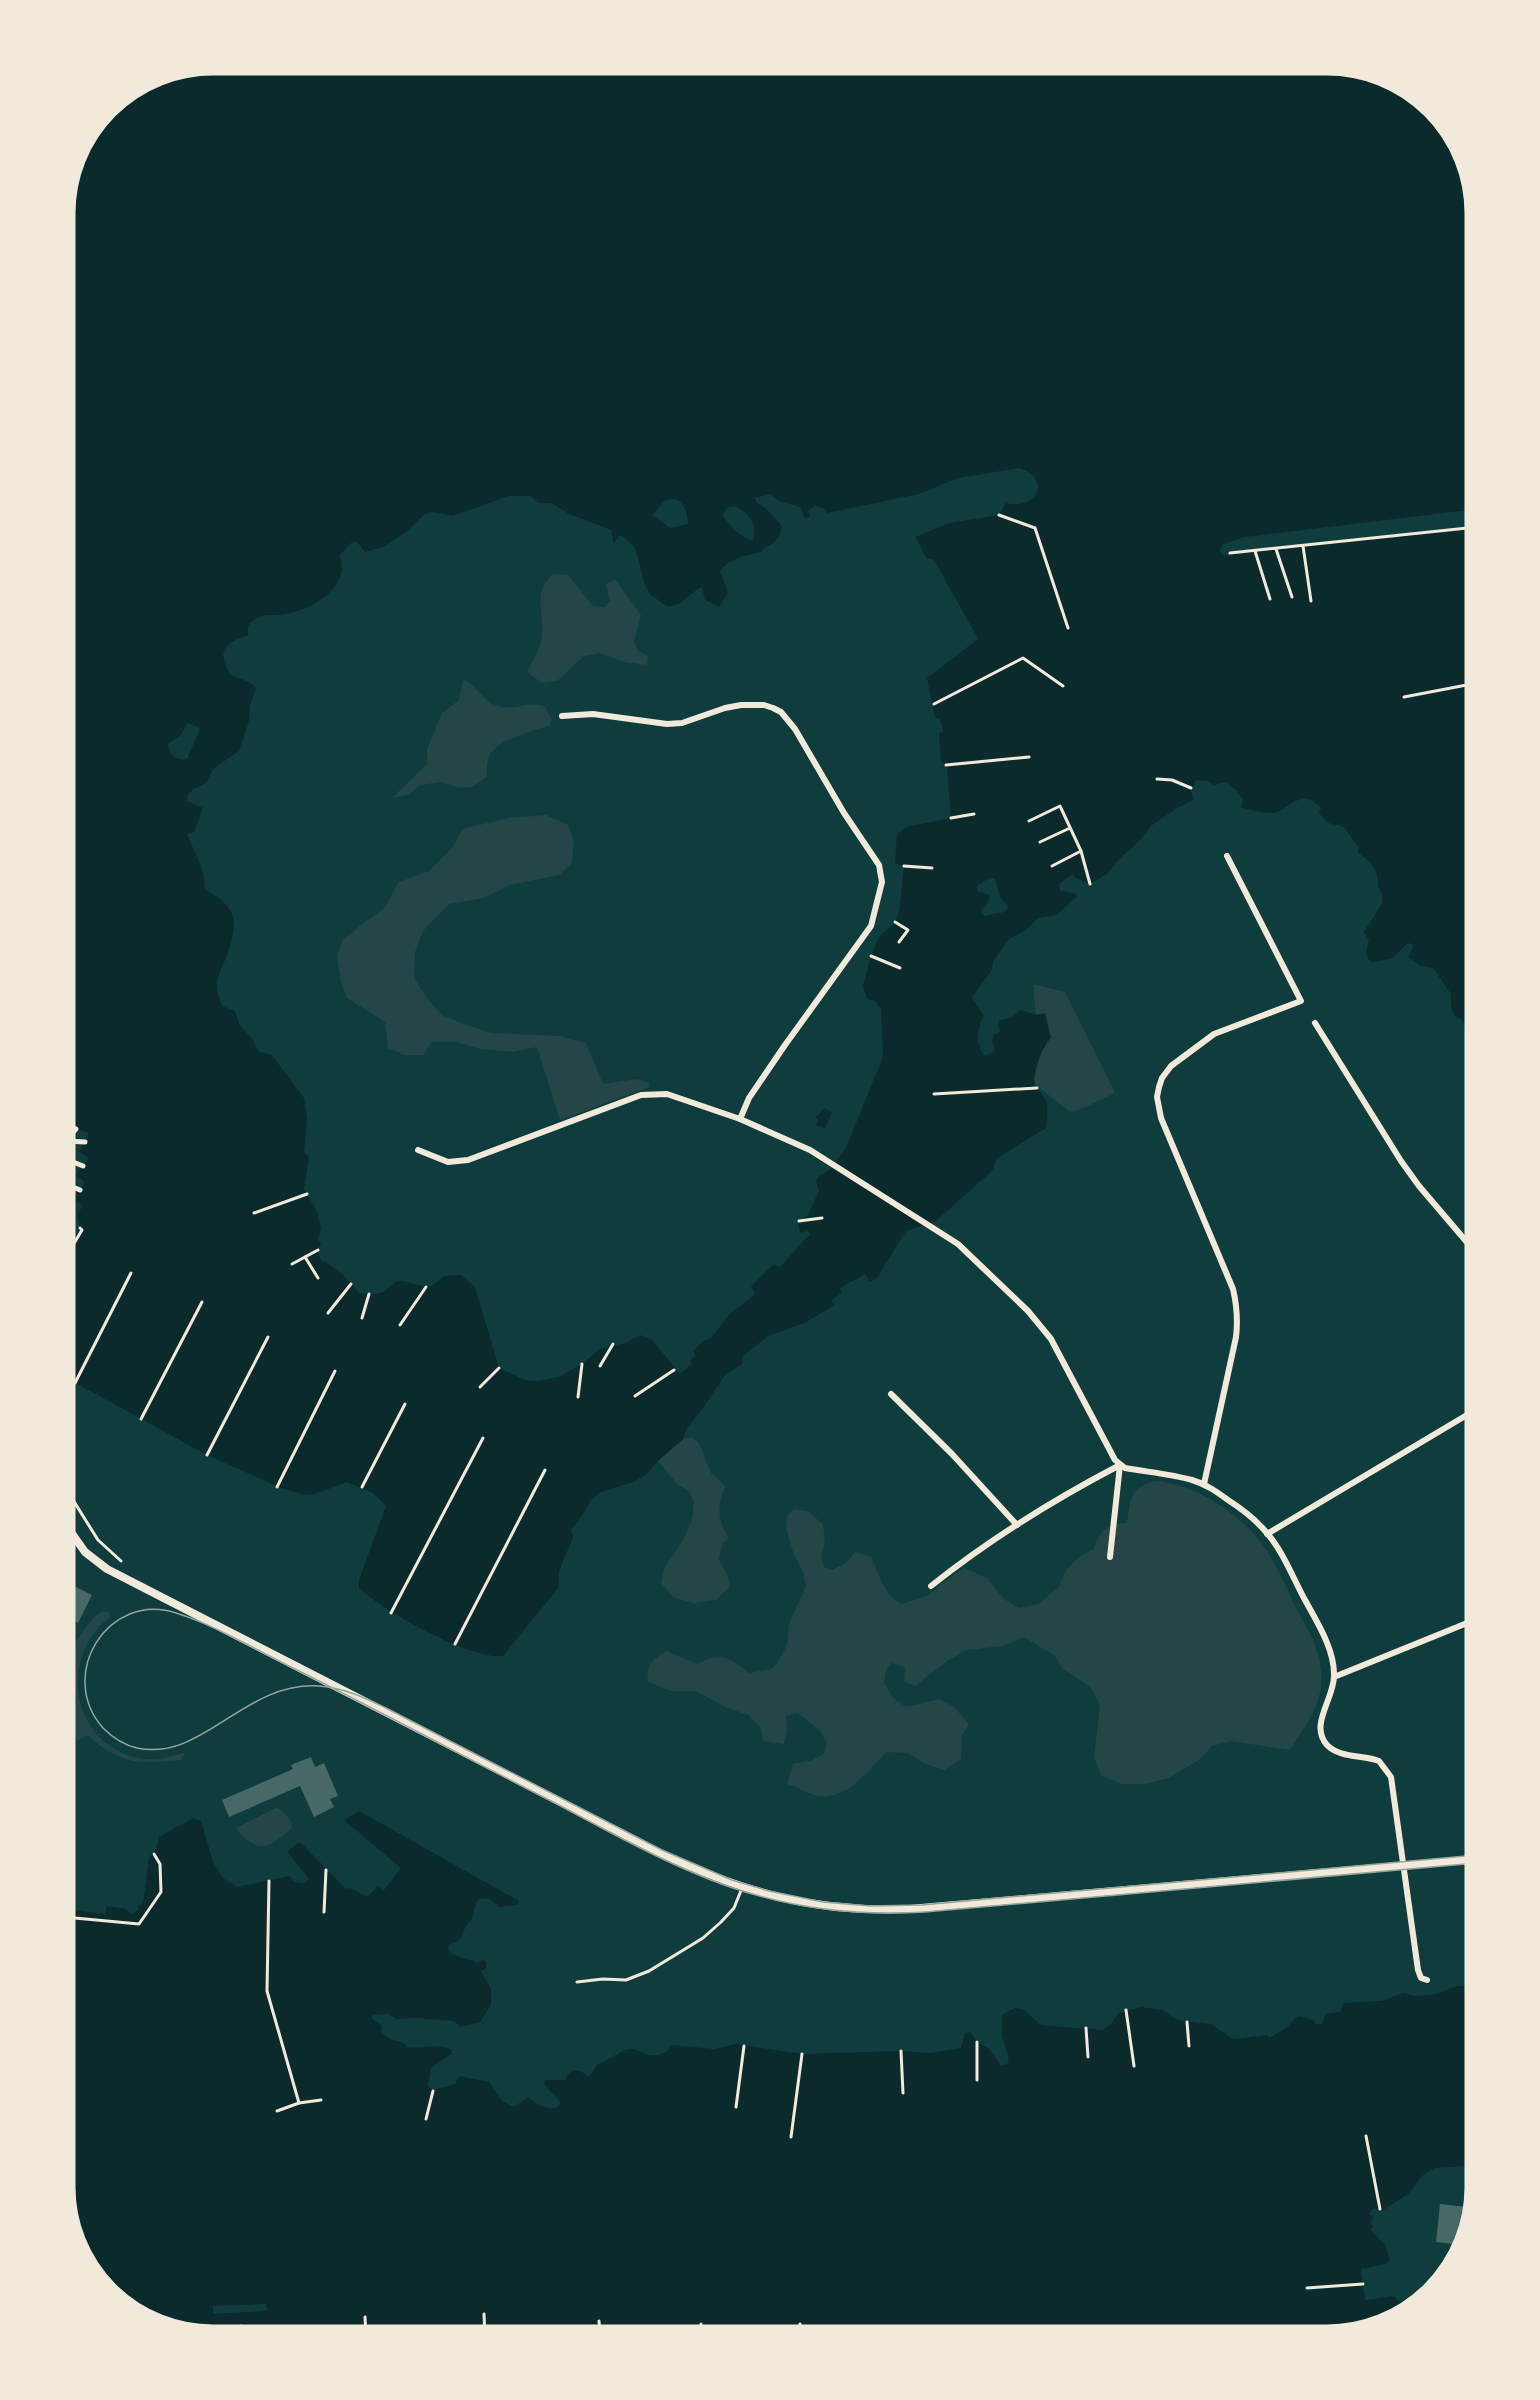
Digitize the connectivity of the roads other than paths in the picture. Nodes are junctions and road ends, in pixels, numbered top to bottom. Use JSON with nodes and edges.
{"nodes":[{"id":1,"x":562,"y":716,"type":"dead end"},
{"id":2,"x":1227,"y":856,"type":"dead end"},
{"id":3,"x":1315,"y":1023,"type":"dead end"},
{"id":4,"x":740,"y":1119,"type":"junction"},
{"id":5,"x":74,"y":1141,"type":"edge"},
{"id":6,"x":85,"y":1142,"type":"dead end"},
{"id":7,"x":418,"y":1150,"type":"dead end"},
{"id":8,"x":74,"y":1162,"type":"edge"},
{"id":9,"x":83,"y":1166,"type":"dead end"},
{"id":10,"x":74,"y":1188,"type":"edge"},
{"id":11,"x":80,"y":1190,"type":"dead end"},
{"id":12,"x":1466,"y":1241,"type":"edge"},
{"id":13,"x":891,"y":1394,"type":"dead end"},
{"id":14,"x":1466,"y":1416,"type":"edge"},
{"id":15,"x":1120,"y":1465,"type":"junction"},
{"id":16,"x":1204,"y":1484,"type":"junction"},
{"id":17,"x":1017,"y":1525,"type":"junction"},
{"id":18,"x":1268,"y":1533,"type":"junction"},
{"id":19,"x":74,"y":1536,"type":"edge"},
{"id":20,"x":1110,"y":1557,"type":"dead end"},
{"id":21,"x":931,"y":1586,"type":"dead end"},
{"id":22,"x":1466,"y":1623,"type":"edge"},
{"id":23,"x":1334,"y":1677,"type":"junction"},
{"id":24,"x":1466,"y":1860,"type":"edge"},
{"id":25,"x":1403,"y":1866,"type":"junction"},
{"id":26,"x":742,"y":1888,"type":"junction"},
{"id":27,"x":1427,"y":1980,"type":"dead end"},
{"id":28,"x":577,"y":1982,"type":"dead end"}],
"edges":[{"from":1,"to":4,"type":"street"},
{"from":2,"to":16,"type":"street"},
{"from":3,"to":12,"type":"street"},
{"from":4,"to":7,"type":"street"},
{"from":4,"to":15,"type":"street"},
{"from":5,"to":6,"type":"street"},
{"from":8,"to":9,"type":"street"},
{"from":10,"to":11,"type":"street"},
{"from":13,"to":17,"type":"street"},
{"from":14,"to":18,"type":"street"},
{"from":15,"to":16,"type":"street"},
{"from":15,"to":17,"type":"street"},
{"from":15,"to":20,"type":"street"},
{"from":16,"to":18,"type":"street"},
{"from":17,"to":21,"type":"street"},
{"from":18,"to":23,"type":"street"},
{"from":19,"to":26,"type":"street"},
{"from":22,"to":23,"type":"street"},
{"from":23,"to":25,"type":"street"},
{"from":24,"to":25,"type":"street"},
{"from":25,"to":26,"type":"street"},
{"from":25,"to":27,"type":"street"},
{"from":26,"to":28,"type":"lane"}]}
